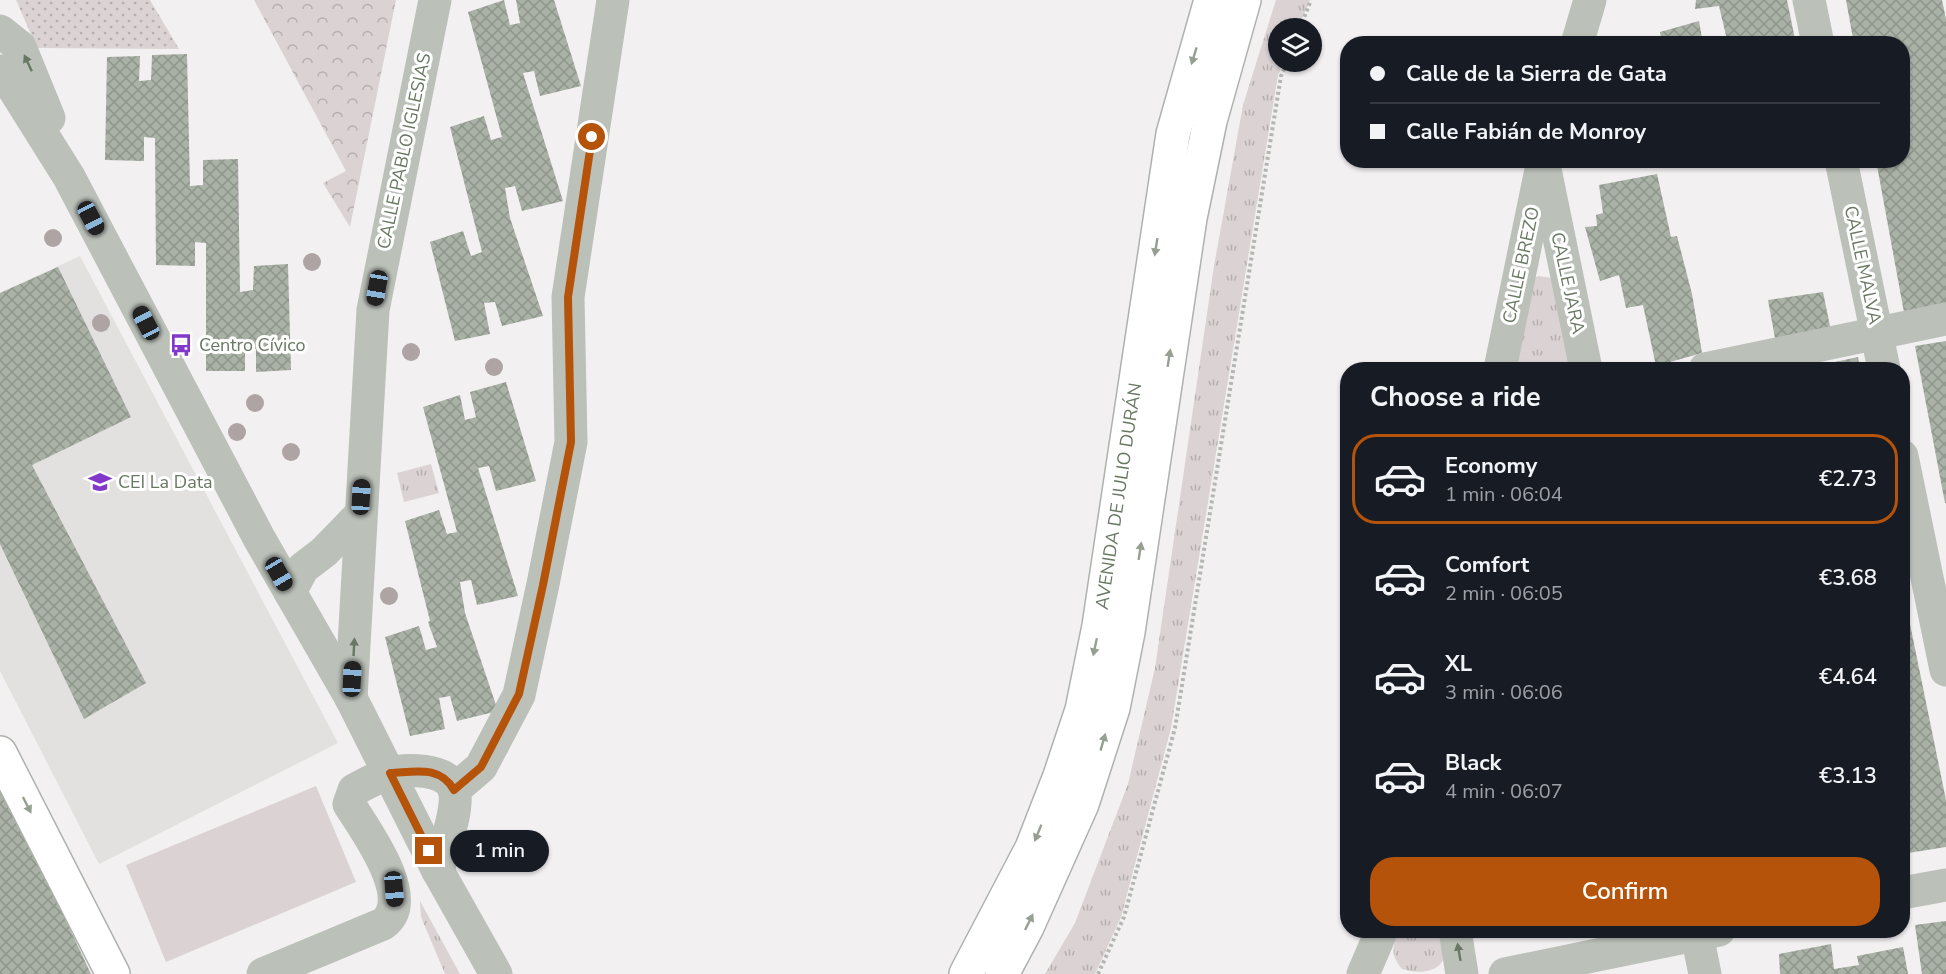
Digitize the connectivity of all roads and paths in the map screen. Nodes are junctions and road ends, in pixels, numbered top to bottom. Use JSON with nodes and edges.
{"nodes":[{"id":1,"x":435,"y":0,"type":"edge"},
{"id":2,"x":613,"y":0,"type":"edge"},
{"id":3,"x":1211,"y":0,"type":"edge"},
{"id":4,"x":1244,"y":0,"type":"edge"},
{"id":5,"x":1311,"y":0,"type":"edge"},
{"id":6,"x":1590,"y":0,"type":"edge"},
{"id":7,"x":1809,"y":0,"type":"edge"},
{"id":8,"x":1304,"y":18,"type":"edge"},
{"id":9,"x":0,"y":31,"type":"edge"},
{"id":10,"x":1579,"y":36,"type":"edge"},
{"id":11,"x":1816,"y":36,"type":"edge"},
{"id":12,"x":0,"y":71,"type":"edge"},
{"id":13,"x":1284,"y":72,"type":"edge"},
{"id":14,"x":1542,"y":168,"type":"edge"},
{"id":15,"x":1544,"y":168,"type":"edge"},
{"id":16,"x":1843,"y":168,"type":"edge"},
{"id":17,"x":69,"y":177,"type":"junction"},
{"id":18,"x":1519,"y":276,"type":"junction"},
{"id":19,"x":1567,"y":276,"type":"junction"},
{"id":20,"x":1946,"y":319,"type":"edge"},
{"id":21,"x":1876,"y":332,"type":"junction"},
{"id":22,"x":1501,"y":362,"type":"edge"},
{"id":23,"x":1583,"y":362,"type":"edge"},
{"id":24,"x":1737,"y":362,"type":"edge"},
{"id":25,"x":1882,"y":362,"type":"edge"},
{"id":26,"x":1910,"y":495,"type":"edge"},
{"id":27,"x":360,"y":515,"type":"junction"},
{"id":28,"x":259,"y":538,"type":"junction"},
{"id":29,"x":324,"y":552,"type":"junction"},
{"id":30,"x":356,"y":597,"type":"junction"},
{"id":31,"x":296,"y":603,"type":"junction"},
{"id":32,"x":1946,"y":670,"type":"edge"},
{"id":33,"x":351,"y":698,"type":"junction"},
{"id":34,"x":0,"y":753,"type":"edge"},
{"id":35,"x":390,"y":773,"type":"junction"},
{"id":36,"x":454,"y":790,"type":"junction"},
{"id":37,"x":438,"y":871,"type":"junction"},
{"id":38,"x":1946,"y":885,"type":"edge"},
{"id":39,"x":1910,"y":892,"type":"edge"},
{"id":40,"x":1379,"y":938,"type":"edge"},
{"id":41,"x":1456,"y":938,"type":"edge"},
{"id":42,"x":1672,"y":938,"type":"edge"},
{"id":43,"x":1704,"y":938,"type":"edge"},
{"id":44,"x":114,"y":974,"type":"edge"},
{"id":45,"x":263,"y":974,"type":"edge"},
{"id":46,"x":496,"y":974,"type":"edge"},
{"id":47,"x":966,"y":974,"type":"edge"},
{"id":48,"x":1002,"y":974,"type":"edge"},
{"id":49,"x":1098,"y":974,"type":"edge"},
{"id":50,"x":1363,"y":974,"type":"edge"},
{"id":51,"x":1462,"y":974,"type":"edge"},
{"id":52,"x":1505,"y":974,"type":"edge"},
{"id":53,"x":1705,"y":974,"type":"edge"}],
"edges":[{"from":1,"to":27,"type":"street","name":"CALLE PABLO IGLESIAS"},
{"from":2,"to":36,"type":"street"},
{"from":3,"to":47,"type":"main road","name":"AVENIDA DE JULIO DURÁN","one_way":true},
{"from":48,"to":4,"type":"main road","name":"AVENIDA DE JULIO DURÁN","one_way":true},
{"from":5,"to":8,"type":"path"},
{"from":6,"to":10,"type":"street"},
{"from":7,"to":11,"type":"street"},
{"from":17,"to":9,"type":"street","one_way":true},
{"from":12,"to":17,"type":"street"},
{"from":13,"to":49,"type":"path"},
{"from":14,"to":18,"type":"street","name":"CALLE BREZO"},
{"from":15,"to":19,"type":"street","name":"CALLE JARA"},
{"from":16,"to":21,"type":"street","name":"CALLE MALVA"},
{"from":17,"to":28,"type":"street"},
{"from":18,"to":19,"type":"street"},
{"from":18,"to":22,"type":"street","name":"CALLE BREZO"},
{"from":19,"to":23,"type":"street","name":"CALLE JARA"},
{"from":20,"to":21,"type":"street"},
{"from":21,"to":24,"type":"street"},
{"from":21,"to":25,"type":"street","name":"CALLE MALVA"},
{"from":26,"to":32,"type":"street"},
{"from":27,"to":29,"type":"street"},
{"from":27,"to":30,"type":"street","name":"CALLE PABLO IGLESIAS"},
{"from":28,"to":29,"type":"street"},
{"from":28,"to":31,"type":"street"},
{"from":29,"to":31,"type":"street"},
{"from":30,"to":31,"type":"street"},
{"from":33,"to":30,"type":"street","name":"CALLE PABLO IGLESIAS","one_way":true},
{"from":31,"to":33,"type":"street"},
{"from":33,"to":35,"type":"street"},
{"from":34,"to":44,"type":"main road","one_way":true},
{"from":35,"to":36,"type":"street"},
{"from":35,"to":37,"type":"street"},
{"from":35,"to":45,"type":"street"},
{"from":36,"to":37,"type":"street"},
{"from":37,"to":46,"type":"street"},
{"from":38,"to":39,"type":"street"},
{"from":40,"to":50,"type":"street"},
{"from":51,"to":41,"type":"street","one_way":true},
{"from":42,"to":52,"type":"street"},
{"from":43,"to":53,"type":"street"}]}
